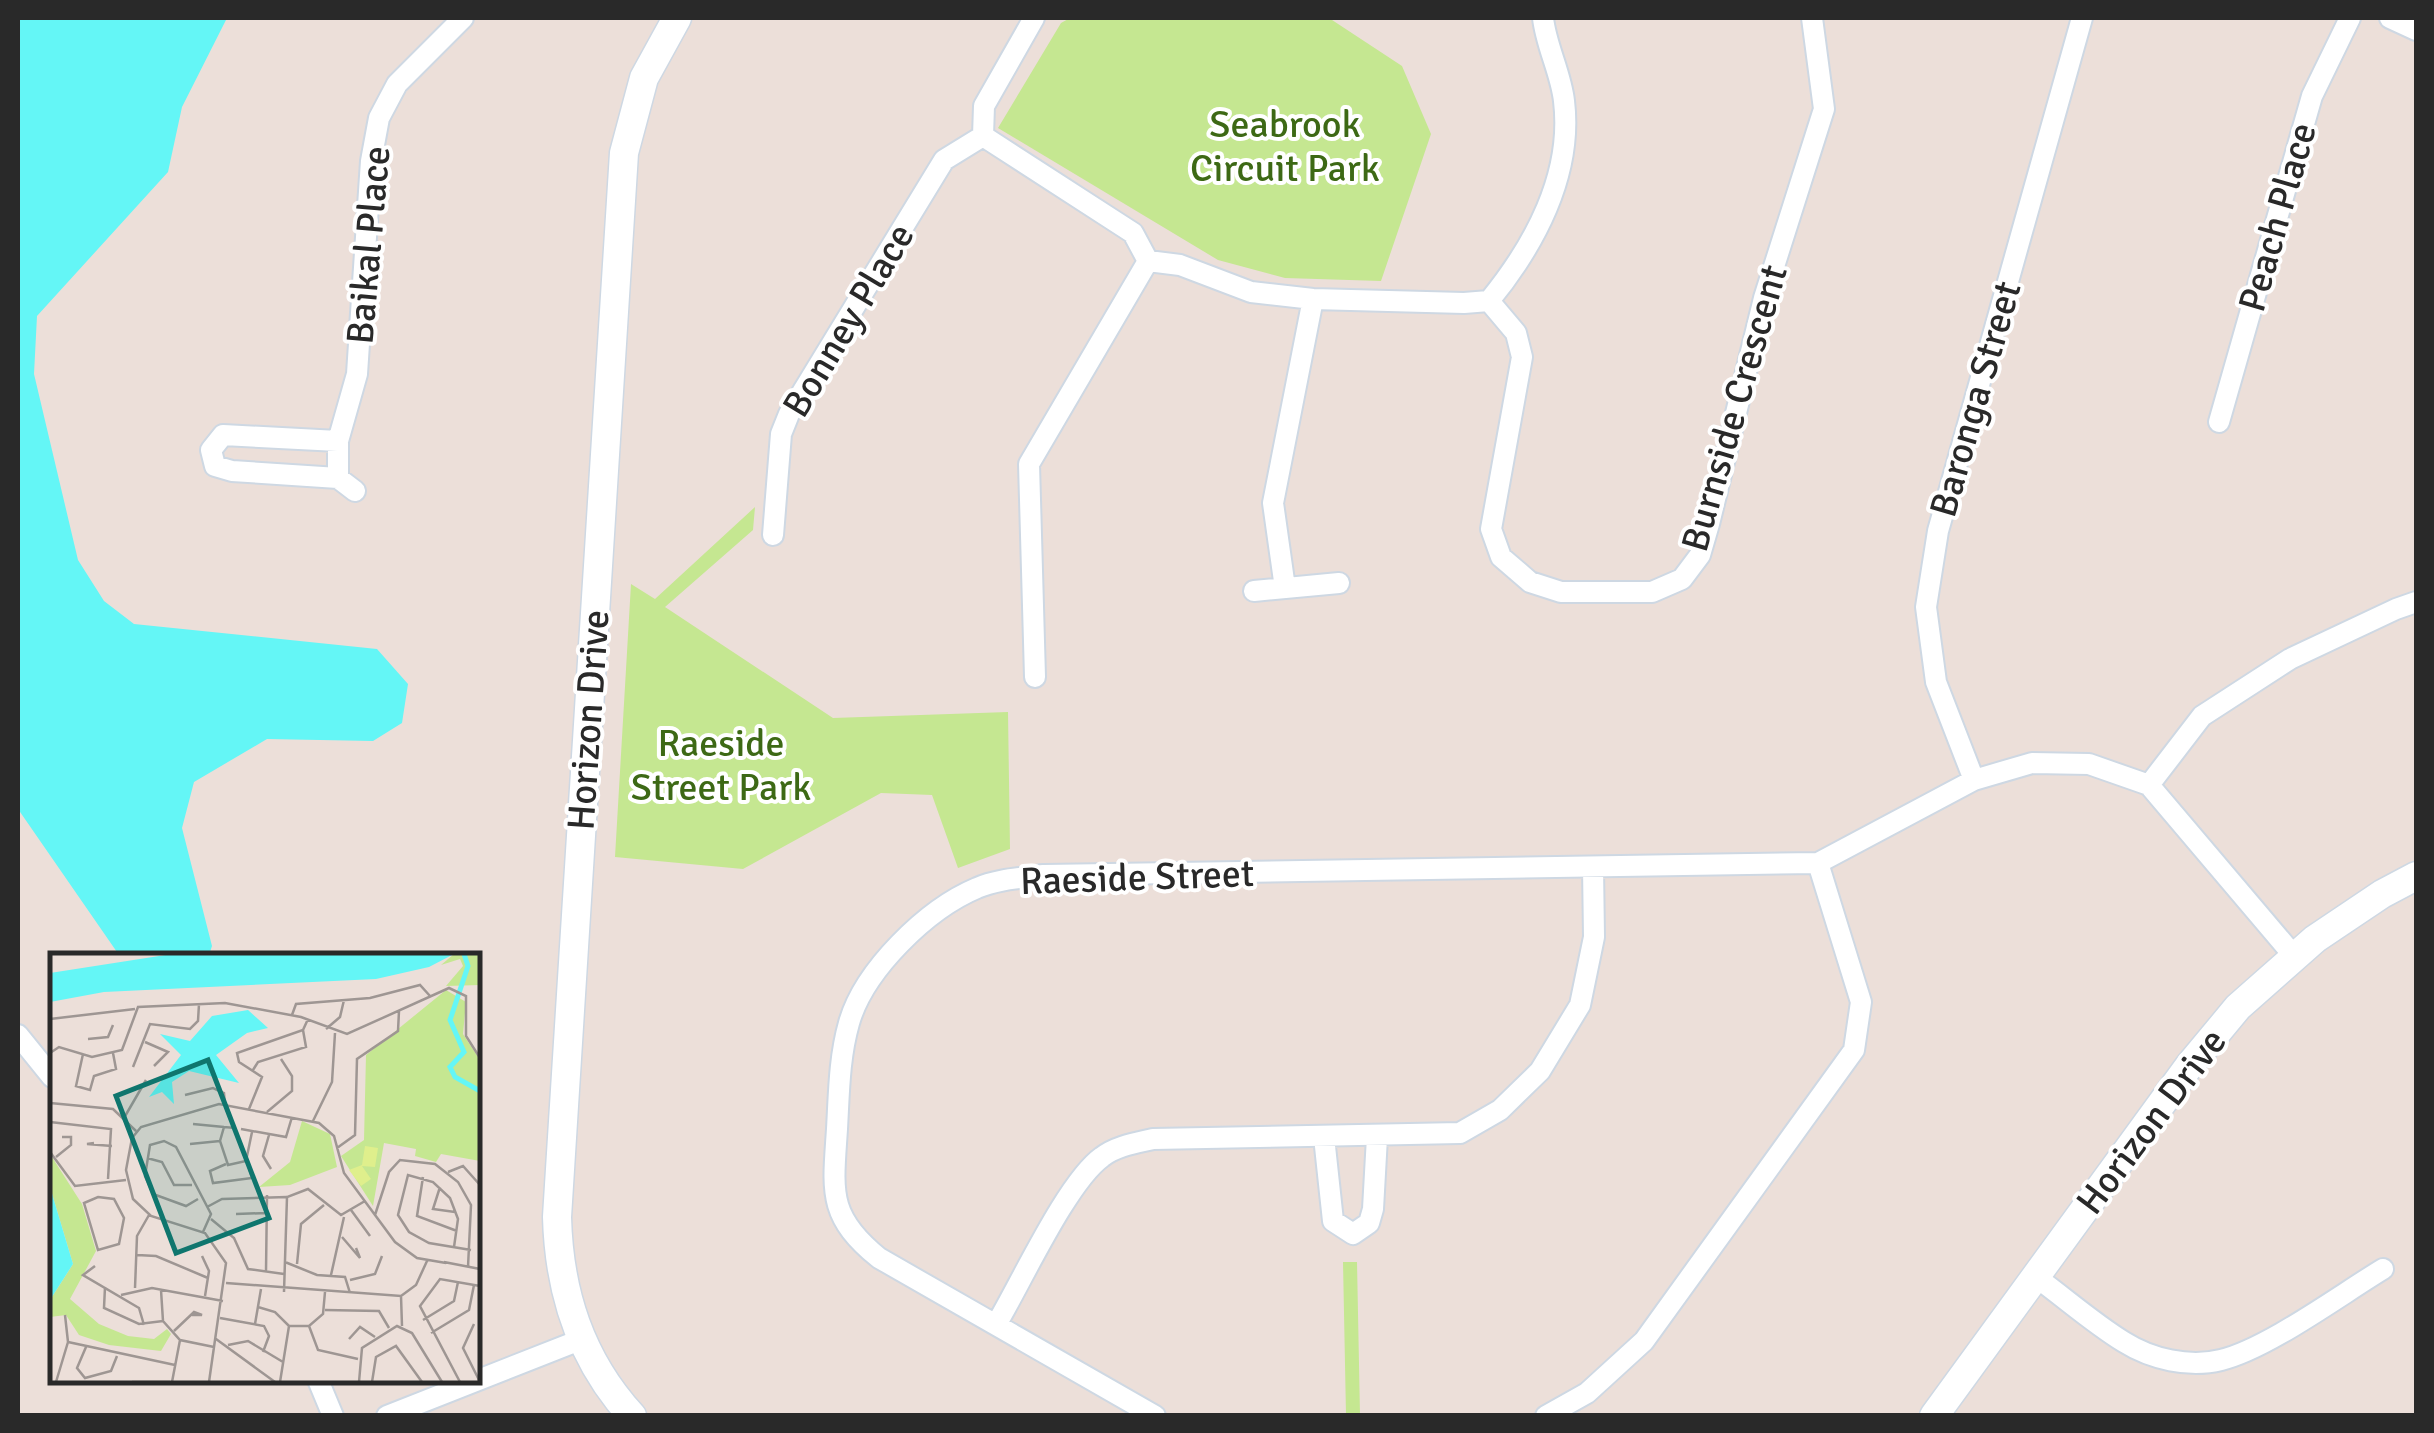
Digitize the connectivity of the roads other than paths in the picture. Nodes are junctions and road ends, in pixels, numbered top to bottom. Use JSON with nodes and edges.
{"nodes":[{"id":1,"x":462,"y":18,"type":"edge"},
{"id":2,"x":676,"y":18,"type":"edge"},
{"id":3,"x":1034,"y":18,"type":"edge"},
{"id":4,"x":1543,"y":18,"type":"edge"},
{"id":5,"x":1812,"y":18,"type":"edge"},
{"id":6,"x":2082,"y":18,"type":"edge"},
{"id":7,"x":2350,"y":18,"type":"edge"},
{"id":8,"x":2390,"y":18,"type":"edge"},
{"id":9,"x":2416,"y":30,"type":"edge"},
{"id":10,"x":983,"y":136,"type":"junction"},
{"id":11,"x":1148,"y":261,"type":"junction"},
{"id":12,"x":1313,"y":299,"type":"junction"},
{"id":13,"x":1489,"y":302,"type":"junction"},
{"id":14,"x":2219,"y":422,"type":"dead end"},
{"id":15,"x":338,"y":441,"type":"junction"},
{"id":16,"x":773,"y":535,"type":"dead end"},
{"id":17,"x":1339,"y":582,"type":"dead end"},
{"id":18,"x":1285,"y":588,"type":"junction"},
{"id":19,"x":1254,"y":591,"type":"dead end"},
{"id":20,"x":2416,"y":602,"type":"edge"},
{"id":21,"x":1035,"y":677,"type":"dead end"},
{"id":22,"x":1974,"y":780,"type":"junction"},
{"id":23,"x":2149,"y":785,"type":"junction"},
{"id":24,"x":1818,"y":862,"type":"junction"},
{"id":25,"x":1594,"y":866,"type":"junction"},
{"id":26,"x":2416,"y":876,"type":"edge"},
{"id":27,"x":2294,"y":956,"type":"junction"},
{"id":28,"x":18,"y":1034,"type":"edge"},
{"id":29,"x":50,"y":1074,"type":"edge"},
{"id":30,"x":1324,"y":1137,"type":"junction"},
{"id":31,"x":1376,"y":1137,"type":"junction"},
{"id":32,"x":2383,"y":1270,"type":"dead end"},
{"id":33,"x":2036,"y":1277,"type":"junction"},
{"id":34,"x":997,"y":1323,"type":"junction"},
{"id":35,"x":580,"y":1340,"type":"junction"},
{"id":36,"x":480,"y":1380,"type":"edge"},
{"id":37,"x":319,"y":1383,"type":"edge"},
{"id":38,"x":471,"y":1383,"type":"edge"},
{"id":39,"x":1124,"y":1409,"type":"edge"},
{"id":40,"x":333,"y":1416,"type":"edge"},
{"id":41,"x":388,"y":1416,"type":"edge"},
{"id":42,"x":632,"y":1416,"type":"edge"},
{"id":43,"x":1155,"y":1416,"type":"edge"},
{"id":44,"x":1546,"y":1416,"type":"edge"},
{"id":45,"x":1934,"y":1416,"type":"edge"}],
"edges":[{"from":1,"to":15,"type":"street","name":"Baikal Place"},
{"from":2,"to":35,"type":"street","name":"Horizon Drive"},
{"from":3,"to":10,"type":"street"},
{"from":4,"to":13,"type":"street"},
{"from":5,"to":13,"type":"street","name":"Burnside Crescent"},
{"from":6,"to":22,"type":"street","name":"Baronga Street"},
{"from":7,"to":14,"type":"street","name":"Peach Place"},
{"from":8,"to":9,"type":"street"},
{"from":10,"to":11,"type":"street"},
{"from":10,"to":16,"type":"street","name":"Bonney Place"},
{"from":11,"to":12,"type":"street"},
{"from":11,"to":21,"type":"street"},
{"from":12,"to":13,"type":"street"},
{"from":12,"to":18,"type":"street"},
{"from":15,"to":15,"type":"street","name":"Baikal Place"},
{"from":17,"to":18,"type":"street"},
{"from":18,"to":19,"type":"street"},
{"from":20,"to":23,"type":"street"},
{"from":22,"to":23,"type":"street","name":"Raeside Street"},
{"from":22,"to":24,"type":"street","name":"Raeside Street"},
{"from":23,"to":27,"type":"street"},
{"from":24,"to":25,"type":"street","name":"Raeside Street"},
{"from":24,"to":44,"type":"street"},
{"from":25,"to":31,"type":"street"},
{"from":25,"to":34,"type":"street","name":"Raeside Street"},
{"from":26,"to":27,"type":"street","name":"Horizon Drive"},
{"from":27,"to":33,"type":"street","name":"Horizon Drive"},
{"from":28,"to":29,"type":"street"},
{"from":30,"to":31,"type":"street"},
{"from":30,"to":31,"type":"street"},
{"from":30,"to":34,"type":"street"},
{"from":32,"to":33,"type":"street"},
{"from":33,"to":45,"type":"street","name":"Horizon Drive"},
{"from":34,"to":39,"type":"street","name":"Raeside Street"},
{"from":35,"to":36,"type":"street"},
{"from":35,"to":42,"type":"street","name":"Horizon Drive"},
{"from":37,"to":40,"type":"street"},
{"from":38,"to":41,"type":"street"},
{"from":39,"to":43,"type":"street","name":"Raeside Street"}]}
